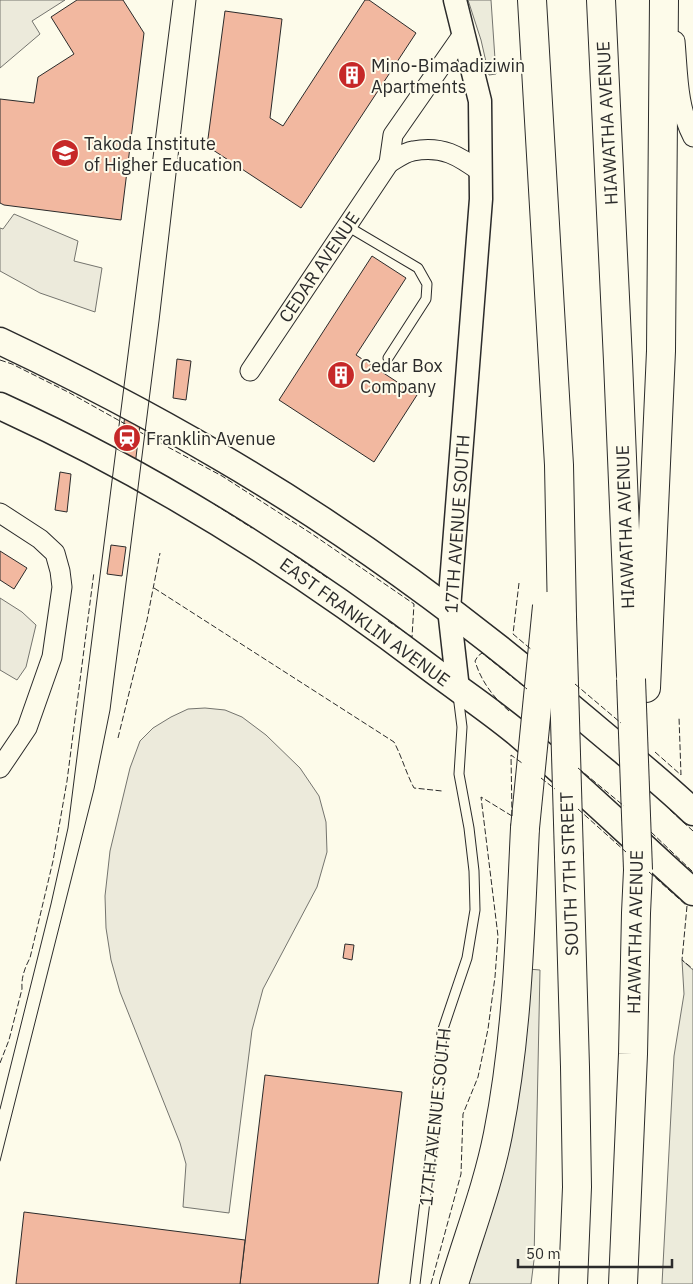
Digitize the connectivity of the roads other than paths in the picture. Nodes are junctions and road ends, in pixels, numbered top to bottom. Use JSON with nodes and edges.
{"nodes":[{"id":1,"x":455,"y":0,"type":"edge"},
{"id":2,"x":532,"y":0,"type":"edge"},
{"id":3,"x":601,"y":0,"type":"edge"},
{"id":4,"x":664,"y":0,"type":"edge"},
{"id":5,"x":672,"y":0,"type":"edge"},
{"id":6,"x":464,"y":33,"type":"junction"},
{"id":7,"x":693,"y":137,"type":"edge"},
{"id":8,"x":389,"y":163,"type":"junction"},
{"id":9,"x":481,"y":172,"type":"junction"},
{"id":10,"x":347,"y":226,"type":"junction"},
{"id":11,"x":0,"y":341,"type":"edge"},
{"id":12,"x":388,"y":358,"type":"dead end"},
{"id":13,"x":250,"y":371,"type":"dead end"},
{"id":14,"x":0,"y":406,"type":"edge"},
{"id":15,"x":0,"y":513,"type":"edge"},
{"id":16,"x":449,"y":609,"type":"junction"},
{"id":17,"x":554,"y":611,"type":"junction"},
{"id":18,"x":638,"y":684,"type":"junction"},
{"id":19,"x":458,"y":689,"type":"junction"},
{"id":20,"x":0,"y":768,"type":"edge"},
{"id":21,"x":693,"y":812,"type":"edge"},
{"id":22,"x":693,"y":892,"type":"edge"},
{"id":23,"x":633,"y":1054,"type":"junction"},
{"id":24,"x":415,"y":1284,"type":"edge"},
{"id":25,"x":454,"y":1284,"type":"edge"},
{"id":26,"x":573,"y":1284,"type":"edge"},
{"id":27,"x":623,"y":1284,"type":"edge"},
{"id":28,"x":642,"y":1284,"type":"edge"}],
"edges":[{"from":1,"to":6,"type":"street","name":"17TH AVENUE SOUTH"},
{"from":2,"to":17,"type":"highway","name":"SOUTH 7TH STREET"},
{"from":3,"to":18,"type":"highway","name":"HIAWATHA AVENUE"},
{"from":4,"to":18,"type":"highway"},
{"from":5,"to":7,"type":"street"},
{"from":6,"to":8,"type":"street","name":"CEDAR AVENUE"},
{"from":6,"to":9,"type":"street","name":"17TH AVENUE SOUTH"},
{"from":8,"to":9,"type":"street","name":"CEDAR AVENUE"},
{"from":8,"to":10,"type":"street","name":"CEDAR AVENUE"},
{"from":9,"to":16,"type":"street","name":"17TH AVENUE SOUTH"},
{"from":10,"to":12,"type":"lane"},
{"from":10,"to":13,"type":"street","name":"CEDAR AVENUE"},
{"from":11,"to":16,"type":"main road"},
{"from":14,"to":19,"type":"main road","name":"EAST FRANKLIN AVENUE"},
{"from":15,"to":20,"type":"street"},
{"from":16,"to":19,"type":"street","name":"17TH AVENUE SOUTH"},
{"from":16,"to":21,"type":"main road"},
{"from":17,"to":25,"type":"highway","bridge":true},
{"from":17,"to":26,"type":"highway","name":"SOUTH 7TH STREET","bridge":true},
{"from":18,"to":23,"type":"highway","name":"HIAWATHA AVENUE","bridge":true},
{"from":19,"to":22,"type":"main road","name":"EAST FRANKLIN AVENUE"},
{"from":19,"to":24,"type":"lane","name":"17TH AVENUE SOUTH"},
{"from":23,"to":27,"type":"highway"},
{"from":23,"to":28,"type":"highway"}]}
